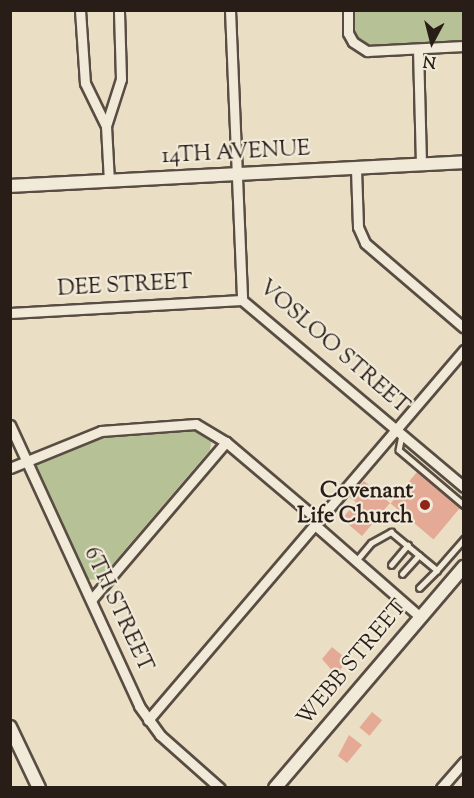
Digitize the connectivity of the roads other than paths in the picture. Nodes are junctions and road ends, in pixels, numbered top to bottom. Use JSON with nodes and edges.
{"nodes":[{"id":1,"x":80,"y":10,"type":"edge"},
{"id":2,"x":119,"y":10,"type":"edge"},
{"id":3,"x":230,"y":10,"type":"edge"},
{"id":4,"x":348,"y":10,"type":"edge"},
{"id":5,"x":464,"y":46,"type":"edge"},
{"id":6,"x":418,"y":49,"type":"junction"},
{"id":7,"x":106,"y":126,"type":"junction"},
{"id":8,"x":464,"y":162,"type":"edge"},
{"id":9,"x":422,"y":164,"type":"junction"},
{"id":10,"x":356,"y":169,"type":"junction"},
{"id":11,"x":238,"y":174,"type":"junction"},
{"id":12,"x":109,"y":181,"type":"junction"},
{"id":13,"x":10,"y":186,"type":"edge"},
{"id":14,"x":242,"y":300,"type":"junction"},
{"id":15,"x":10,"y":313,"type":"edge"},
{"id":16,"x":464,"y":328,"type":"edge"},
{"id":17,"x":464,"y":350,"type":"edge"},
{"id":18,"x":10,"y":425,"type":"edge"},
{"id":19,"x":399,"y":432,"type":"junction"},
{"id":20,"x":226,"y":442,"type":"junction"},
{"id":21,"x":27,"y":460,"type":"junction"},
{"id":22,"x":10,"y":468,"type":"edge"},
{"id":23,"x":464,"y":487,"type":"edge"},
{"id":24,"x":464,"y":505,"type":"edge"},
{"id":25,"x":317,"y":523,"type":"junction"},
{"id":26,"x":464,"y":539,"type":"edge"},
{"id":27,"x":408,"y":545,"type":"junction"},
{"id":28,"x":419,"y":555,"type":"junction"},
{"id":29,"x":356,"y":561,"type":"junction"},
{"id":30,"x":391,"y":565,"type":"dead end"},
{"id":31,"x":464,"y":567,"type":"edge"},
{"id":32,"x":437,"y":570,"type":"junction"},
{"id":33,"x":402,"y":574,"type":"dead end"},
{"id":34,"x":419,"y":588,"type":"dead end"},
{"id":35,"x":91,"y":600,"type":"junction"},
{"id":36,"x":420,"y":617,"type":"junction"},
{"id":37,"x":148,"y":720,"type":"junction"},
{"id":38,"x":10,"y":727,"type":"edge"},
{"id":39,"x":464,"y":762,"type":"edge"},
{"id":40,"x":39,"y":788,"type":"edge"},
{"id":41,"x":219,"y":788,"type":"edge"},
{"id":42,"x":275,"y":788,"type":"edge"},
{"id":43,"x":441,"y":788,"type":"edge"}],
"edges":[{"from":1,"to":7,"type":"street"},
{"from":2,"to":7,"type":"street"},
{"from":3,"to":11,"type":"street","name":"VOSLOO STREET"},
{"from":4,"to":6,"type":"street"},
{"from":5,"to":6,"type":"street"},
{"from":6,"to":9,"type":"street"},
{"from":7,"to":12,"type":"street"},
{"from":8,"to":9,"type":"street","name":"14TH AVENUE"},
{"from":9,"to":10,"type":"street","name":"14TH AVENUE"},
{"from":10,"to":11,"type":"street","name":"14TH AVENUE"},
{"from":10,"to":16,"type":"street"},
{"from":11,"to":12,"type":"street","name":"14TH AVENUE"},
{"from":11,"to":14,"type":"street","name":"VOSLOO STREET"},
{"from":12,"to":13,"type":"street","name":"14TH AVENUE"},
{"from":14,"to":15,"type":"street","name":"DEE STREET"},
{"from":14,"to":19,"type":"street","name":"VOSLOO STREET"},
{"from":17,"to":19,"type":"street"},
{"from":18,"to":21,"type":"street","name":"6TH STREET"},
{"from":19,"to":23,"type":"street","name":"VOSLOO STREET"},
{"from":19,"to":24,"type":"lane"},
{"from":19,"to":25,"type":"street"},
{"from":20,"to":21,"type":"street"},
{"from":20,"to":25,"type":"street"},
{"from":20,"to":35,"type":"street"},
{"from":21,"to":22,"type":"street"},
{"from":21,"to":35,"type":"street","name":"6TH STREET"},
{"from":25,"to":29,"type":"street"},
{"from":25,"to":37,"type":"street"},
{"from":26,"to":32,"type":"lane"},
{"from":27,"to":28,"type":"lane"},
{"from":27,"to":29,"type":"lane"},
{"from":27,"to":30,"type":"lane"},
{"from":28,"to":32,"type":"lane"},
{"from":28,"to":33,"type":"lane"},
{"from":29,"to":36,"type":"street"},
{"from":31,"to":36,"type":"street","name":"WEBB STREET"},
{"from":32,"to":34,"type":"lane"},
{"from":35,"to":37,"type":"street","name":"6TH STREET"},
{"from":36,"to":42,"type":"street","name":"WEBB STREET"},
{"from":37,"to":41,"type":"street","name":"6TH STREET"},
{"from":38,"to":40,"type":"street"},
{"from":39,"to":43,"type":"street"}]}
